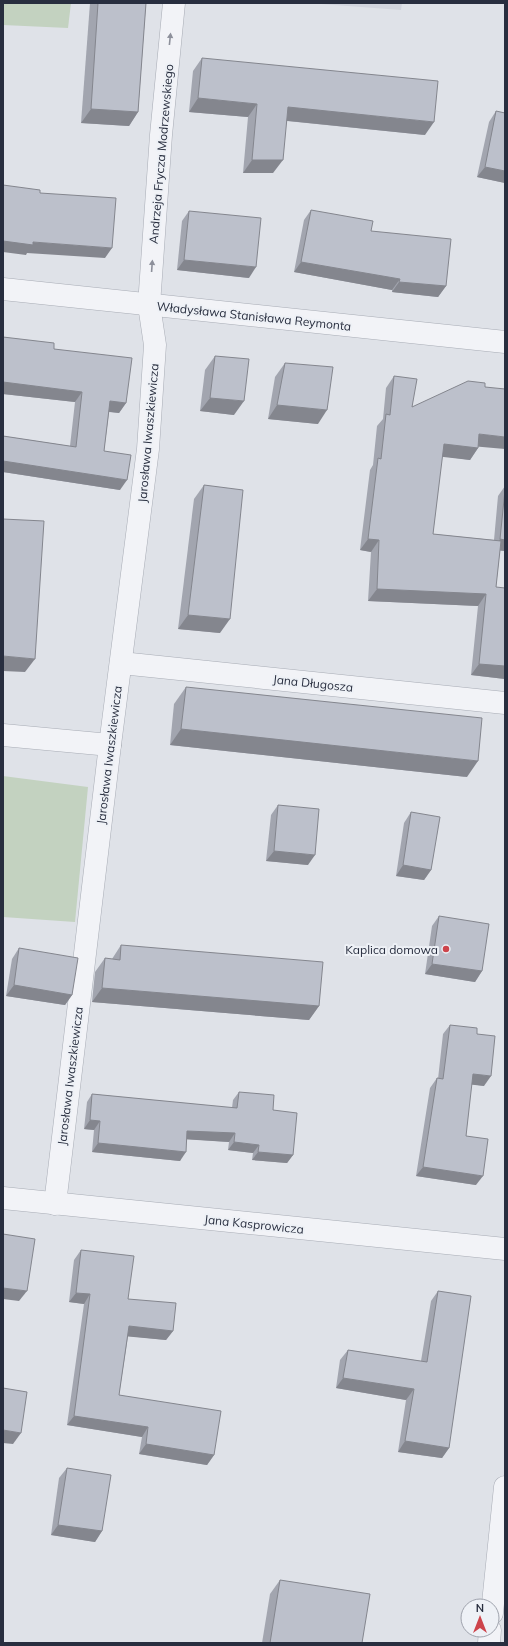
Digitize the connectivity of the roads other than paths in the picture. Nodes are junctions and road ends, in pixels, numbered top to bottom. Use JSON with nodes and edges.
{"nodes":[{"id":1,"x":174,"y":3,"type":"edge"},
{"id":2,"x":3,"y":289,"type":"edge"},
{"id":3,"x":149,"y":305,"type":"junction"},
{"id":4,"x":505,"y":342,"type":"edge"},
{"id":5,"x":121,"y":663,"type":"junction"},
{"id":6,"x":505,"y":703,"type":"edge"},
{"id":7,"x":3,"y":735,"type":"edge"},
{"id":8,"x":110,"y":745,"type":"junction"},
{"id":9,"x":3,"y":1198,"type":"edge"},
{"id":10,"x":55,"y":1204,"type":"junction"},
{"id":11,"x":505,"y":1249,"type":"edge"},
{"id":12,"x":505,"y":1487,"type":"edge"},
{"id":13,"x":494,"y":1598,"type":"edge"}],
"edges":[{"from":3,"to":1,"type":"street","name":"Andrzeja Frycza Modrzewskiego","one_way":true},
{"from":2,"to":3,"type":"street","name":"Władysława Stanisława Reymonta"},
{"from":3,"to":4,"type":"street","name":"Władysława Stanisława Reymonta"},
{"from":3,"to":5,"type":"street","name":"Jarosława Iwaszkiewicza"},
{"from":5,"to":6,"type":"street","name":"Jana Długosza"},
{"from":5,"to":8,"type":"street","name":"Jarosława Iwaszkiewicza"},
{"from":7,"to":8,"type":"street"},
{"from":8,"to":10,"type":"street","name":"Jarosława Iwaszkiewicza"},
{"from":9,"to":10,"type":"street","name":"Jana Kasprowicza"},
{"from":10,"to":11,"type":"street","name":"Jana Kasprowicza"},
{"from":12,"to":13,"type":"street"}]}
